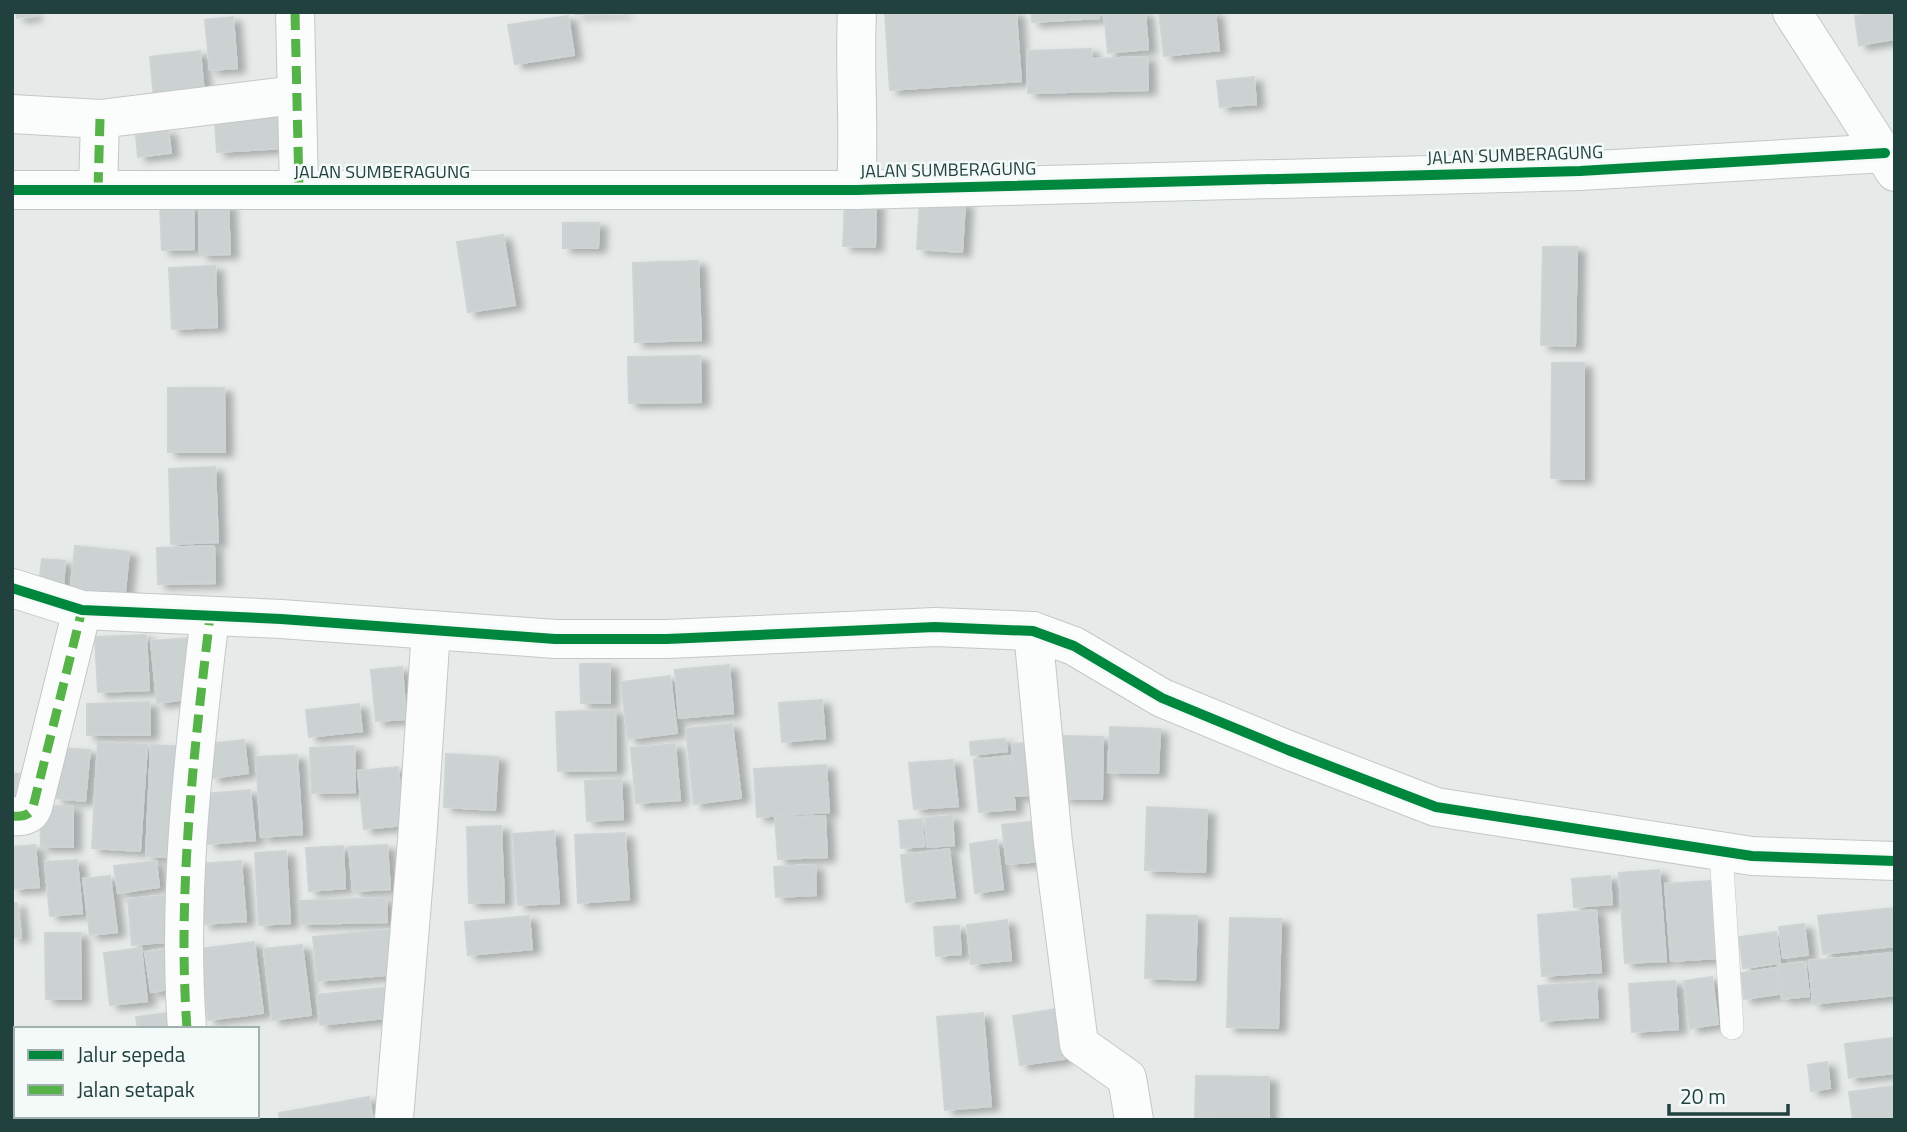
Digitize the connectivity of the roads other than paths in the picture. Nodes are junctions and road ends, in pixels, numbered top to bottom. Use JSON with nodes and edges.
{"nodes":[{"id":1,"x":295,"y":12,"type":"edge"},
{"id":2,"x":857,"y":12,"type":"edge"},
{"id":3,"x":1792,"y":12,"type":"edge"},
{"id":4,"x":296,"y":103,"type":"junction"},
{"id":5,"x":12,"y":114,"type":"edge"},
{"id":6,"x":100,"y":119,"type":"junction"},
{"id":7,"x":1890,"y":163,"type":"edge"},
{"id":8,"x":857,"y":172,"type":"junction"},
{"id":9,"x":298,"y":179,"type":"junction"},
{"id":10,"x":12,"y":190,"type":"edge"},
{"id":11,"x":99,"y":190,"type":"junction"},
{"id":12,"x":12,"y":588,"type":"edge"},
{"id":13,"x":82,"y":610,"type":"junction"},
{"id":14,"x":210,"y":616,"type":"junction"},
{"id":15,"x":431,"y":630,"type":"junction"},
{"id":16,"x":1033,"y":631,"type":"junction"},
{"id":17,"x":12,"y":816,"type":"edge"},
{"id":18,"x":1721,"y":851,"type":"junction"},
{"id":19,"x":1895,"y":861,"type":"edge"},
{"id":20,"x":187,"y":1027,"type":"edge"},
{"id":21,"x":1732,"y":1028,"type":"dead end"},
{"id":22,"x":394,"y":1118,"type":"dead end"},
{"id":23,"x":1134,"y":1120,"type":"edge"}],
"edges":[{"from":1,"to":4,"type":"street"},
{"from":2,"to":8,"type":"street"},
{"from":3,"to":7,"type":"street"},
{"from":4,"to":6,"type":"street"},
{"from":4,"to":9,"type":"street"},
{"from":5,"to":6,"type":"street"},
{"from":6,"to":11,"type":"street"},
{"from":7,"to":8,"type":"street","name":"JALAN SUMBERAGUNG"},
{"from":8,"to":9,"type":"street","name":"JALAN SUMBERAGUNG"},
{"from":9,"to":11,"type":"street","name":"JALAN SUMBERAGUNG"},
{"from":10,"to":11,"type":"street","name":"JALAN SUMBERAGUNG"},
{"from":12,"to":13,"type":"street"},
{"from":13,"to":14,"type":"street"},
{"from":13,"to":17,"type":"street"},
{"from":14,"to":15,"type":"street"},
{"from":14,"to":20,"type":"street"},
{"from":15,"to":16,"type":"street"},
{"from":15,"to":22,"type":"street"},
{"from":16,"to":18,"type":"street"},
{"from":16,"to":23,"type":"street"},
{"from":18,"to":19,"type":"street"},
{"from":18,"to":21,"type":"lane"}]}
